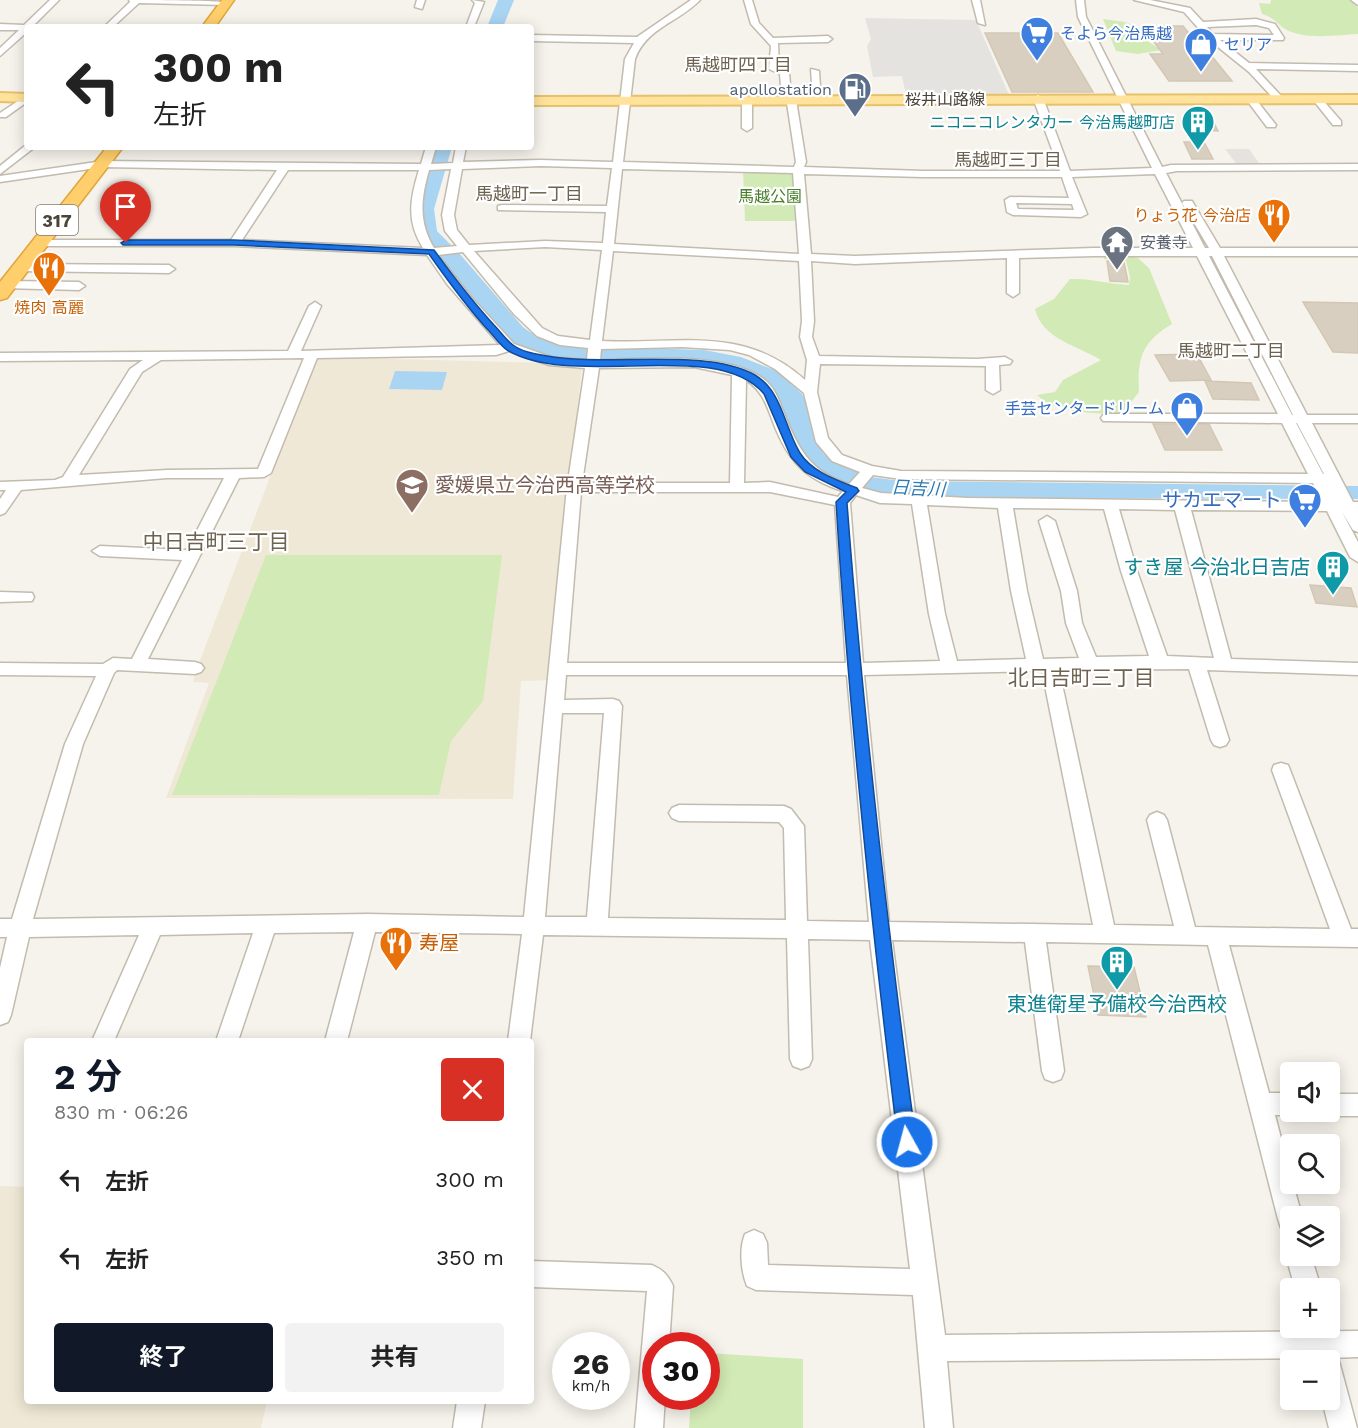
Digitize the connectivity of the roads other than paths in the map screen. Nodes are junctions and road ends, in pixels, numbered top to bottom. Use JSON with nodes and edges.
{"nodes":[{"id":1,"x":55,"y":0,"type":"edge"},
{"id":2,"x":135,"y":0,"type":"edge"},
{"id":3,"x":477,"y":0,"type":"edge"},
{"id":4,"x":696,"y":0,"type":"edge"},
{"id":5,"x":748,"y":0,"type":"edge"},
{"id":6,"x":975,"y":0,"type":"edge"},
{"id":7,"x":1080,"y":0,"type":"edge"},
{"id":8,"x":1089,"y":0,"type":"edge"},
{"id":9,"x":1138,"y":0,"type":"edge"},
{"id":10,"x":1195,"y":0,"type":"edge"},
{"id":11,"x":226,"y":2,"type":"edge"},
{"id":12,"x":1187,"y":10,"type":"junction"},
{"id":13,"x":982,"y":23,"type":"dead end"},
{"id":14,"x":31,"y":24,"type":"edge"},
{"id":15,"x":111,"y":24,"type":"edge"},
{"id":16,"x":209,"y":24,"type":"edge"},
{"id":17,"x":471,"y":24,"type":"edge"},
{"id":18,"x":1201,"y":26,"type":"junction"},
{"id":19,"x":0,"y":27,"type":"edge"},
{"id":20,"x":24,"y":28,"type":"edge"},
{"id":21,"x":24,"y":31,"type":"edge"},
{"id":22,"x":1211,"y":37,"type":"junction"},
{"id":23,"x":534,"y":38,"type":"edge"},
{"id":24,"x":828,"y":39,"type":"dead end"},
{"id":25,"x":638,"y":40,"type":"junction"},
{"id":26,"x":772,"y":41,"type":"junction"},
{"id":27,"x":0,"y":53,"type":"edge"},
{"id":28,"x":1248,"y":66,"type":"junction"},
{"id":29,"x":1358,"y":69,"type":"edge"},
{"id":30,"x":814,"y":71,"type":"dead end"},
{"id":31,"x":0,"y":97,"type":"edge"},
{"id":32,"x":24,"y":98,"type":"edge"},
{"id":33,"x":1038,"y":98,"type":"junction"},
{"id":34,"x":1122,"y":99,"type":"junction"},
{"id":35,"x":1251,"y":99,"type":"junction"},
{"id":36,"x":1279,"y":99,"type":"junction"},
{"id":37,"x":1317,"y":99,"type":"junction"},
{"id":38,"x":1358,"y":99,"type":"edge"},
{"id":39,"x":24,"y":100,"type":"edge"},
{"id":40,"x":747,"y":100,"type":"junction"},
{"id":41,"x":789,"y":100,"type":"junction"},
{"id":42,"x":818,"y":100,"type":"junction"},
{"id":43,"x":1136,"y":100,"type":"junction"},
{"id":44,"x":534,"y":101,"type":"edge"},
{"id":45,"x":624,"y":101,"type":"junction"},
{"id":46,"x":3,"y":116,"type":"dead end"},
{"id":47,"x":1337,"y":123,"type":"dead end"},
{"id":48,"x":1271,"y":125,"type":"dead end"},
{"id":49,"x":747,"y":128,"type":"dead end"},
{"id":50,"x":26,"y":150,"type":"edge"},
{"id":51,"x":113,"y":150,"type":"edge"},
{"id":52,"x":430,"y":150,"type":"edge"},
{"id":53,"x":460,"y":150,"type":"edge"},
{"id":54,"x":103,"y":164,"type":"junction"},
{"id":55,"x":616,"y":165,"type":"junction"},
{"id":56,"x":455,"y":166,"type":"junction"},
{"id":57,"x":1358,"y":166,"type":"edge"},
{"id":58,"x":284,"y":167,"type":"junction"},
{"id":59,"x":426,"y":167,"type":"junction"},
{"id":60,"x":798,"y":169,"type":"junction"},
{"id":61,"x":1172,"y":169,"type":"junction"},
{"id":62,"x":1158,"y":170,"type":"junction"},
{"id":63,"x":0,"y":171,"type":"edge"},
{"id":64,"x":1066,"y":174,"type":"junction"},
{"id":65,"x":0,"y":179,"type":"edge"},
{"id":66,"x":1076,"y":201,"type":"junction"},
{"id":67,"x":502,"y":208,"type":"dead end"},
{"id":68,"x":611,"y":209,"type":"junction"},
{"id":69,"x":39,"y":243,"type":"junction"},
{"id":70,"x":234,"y":243,"type":"junction"},
{"id":71,"x":607,"y":246,"type":"junction"},
{"id":72,"x":466,"y":248,"type":"junction"},
{"id":73,"x":1200,"y":251,"type":"junction"},
{"id":74,"x":1216,"y":251,"type":"junction"},
{"id":75,"x":432,"y":252,"type":"junction"},
{"id":76,"x":714,"y":252,"type":"junction"},
{"id":77,"x":1358,"y":252,"type":"edge"},
{"id":78,"x":1013,"y":255,"type":"junction"},
{"id":79,"x":805,"y":258,"type":"junction"},
{"id":80,"x":20,"y":268,"type":"junction"},
{"id":81,"x":169,"y":269,"type":"dead end"},
{"id":82,"x":709,"y":269,"type":"dead end"},
{"id":83,"x":78,"y":286,"type":"dead end"},
{"id":84,"x":3,"y":290,"type":"edge"},
{"id":85,"x":1013,"y":293,"type":"dead end"},
{"id":86,"x":315,"y":306,"type":"dead end"},
{"id":87,"x":509,"y":347,"type":"junction"},
{"id":88,"x":293,"y":354,"type":"junction"},
{"id":89,"x":312,"y":354,"type":"junction"},
{"id":90,"x":594,"y":355,"type":"junction"},
{"id":91,"x":160,"y":356,"type":"junction"},
{"id":92,"x":0,"y":357,"type":"edge"},
{"id":93,"x":814,"y":360,"type":"junction"},
{"id":94,"x":775,"y":364,"type":"junction"},
{"id":95,"x":746,"y":375,"type":"junction"},
{"id":96,"x":993,"y":390,"type":"dead end"},
{"id":97,"x":810,"y":392,"type":"junction"},
{"id":98,"x":1107,"y":418,"type":"dead end"},
{"id":99,"x":1287,"y":419,"type":"junction"},
{"id":100,"x":1302,"y":419,"type":"junction"},
{"id":101,"x":1358,"y":419,"type":"edge"},
{"id":102,"x":869,"y":470,"type":"junction"},
{"id":103,"x":233,"y":474,"type":"junction"},
{"id":104,"x":1325,"y":479,"type":"junction"},
{"id":105,"x":69,"y":480,"type":"junction"},
{"id":106,"x":0,"y":486,"type":"edge"},
{"id":107,"x":16,"y":486,"type":"junction"},
{"id":108,"x":736,"y":487,"type":"junction"},
{"id":109,"x":573,"y":488,"type":"junction"},
{"id":110,"x":850,"y":494,"type":"junction"},
{"id":111,"x":919,"y":501,"type":"junction"},
{"id":112,"x":1005,"y":503,"type":"junction"},
{"id":113,"x":1110,"y":504,"type":"junction"},
{"id":114,"x":1182,"y":505,"type":"junction"},
{"id":115,"x":1343,"y":507,"type":"edge"},
{"id":116,"x":0,"y":510,"type":"edge"},
{"id":117,"x":1047,"y":521,"type":"dead end"},
{"id":118,"x":1358,"y":527,"type":"edge"},
{"id":119,"x":100,"y":551,"type":"dead end"},
{"id":120,"x":192,"y":555,"type":"junction"},
{"id":121,"x":1358,"y":557,"type":"edge"},
{"id":122,"x":0,"y":597,"type":"edge"},
{"id":123,"x":26,"y":597,"type":"dead end"},
{"id":124,"x":1160,"y":662,"type":"junction"},
{"id":125,"x":1090,"y":663,"type":"junction"},
{"id":126,"x":1196,"y":663,"type":"junction"},
{"id":127,"x":1043,"y":664,"type":"junction"},
{"id":128,"x":1224,"y":664,"type":"junction"},
{"id":129,"x":137,"y":665,"type":"junction"},
{"id":130,"x":950,"y":666,"type":"junction"},
{"id":131,"x":195,"y":668,"type":"dead end"},
{"id":132,"x":0,"y":669,"type":"edge"},
{"id":133,"x":558,"y":669,"type":"junction"},
{"id":134,"x":856,"y":669,"type":"junction"},
{"id":135,"x":1358,"y":669,"type":"edge"},
{"id":136,"x":107,"y":670,"type":"junction"},
{"id":137,"x":554,"y":707,"type":"junction"},
{"id":138,"x":1220,"y":740,"type":"dead end"},
{"id":139,"x":1281,"y":770,"type":"dead end"},
{"id":140,"x":679,"y":813,"type":"dead end"},
{"id":141,"x":1157,"y":820,"type":"dead end"},
{"id":142,"x":366,"y":923,"type":"junction"},
{"id":143,"x":267,"y":924,"type":"junction"},
{"id":144,"x":153,"y":926,"type":"junction"},
{"id":145,"x":534,"y":926,"type":"junction"},
{"id":146,"x":597,"y":927,"type":"junction"},
{"id":147,"x":10,"y":928,"type":"edge"},
{"id":148,"x":798,"y":930,"type":"junction"},
{"id":149,"x":880,"y":932,"type":"junction"},
{"id":150,"x":1034,"y":934,"type":"junction"},
{"id":151,"x":1105,"y":934,"type":"junction"},
{"id":152,"x":1187,"y":935,"type":"junction"},
{"id":153,"x":1216,"y":936,"type":"junction"},
{"id":154,"x":1351,"y":938,"type":"edge"},
{"id":155,"x":0,"y":1015,"type":"edge"},
{"id":156,"x":104,"y":1038,"type":"edge"},
{"id":157,"x":228,"y":1038,"type":"edge"},
{"id":158,"x":337,"y":1038,"type":"edge"},
{"id":159,"x":519,"y":1038,"type":"edge"},
{"id":160,"x":801,"y":1059,"type":"dead end"},
{"id":161,"x":1053,"y":1071,"type":"dead end"},
{"id":162,"x":1260,"y":1104,"type":"junction"},
{"id":163,"x":1280,"y":1104,"type":"edge"},
{"id":164,"x":1340,"y":1105,"type":"edge"},
{"id":165,"x":1358,"y":1105,"type":"edge"},
{"id":166,"x":1286,"y":1206,"type":"edge"},
{"id":167,"x":754,"y":1243,"type":"dead end"},
{"id":168,"x":534,"y":1274,"type":"edge"},
{"id":169,"x":925,"y":1282,"type":"junction"},
{"id":170,"x":1322,"y":1344,"type":"edge"},
{"id":171,"x":1358,"y":1344,"type":"edge"},
{"id":172,"x":933,"y":1348,"type":"junction"},
{"id":173,"x":471,"y":1404,"type":"edge"},
{"id":174,"x":1339,"y":1410,"type":"edge"},
{"id":175,"x":467,"y":1428,"type":"edge"},
{"id":176,"x":649,"y":1428,"type":"edge"},
{"id":177,"x":939,"y":1428,"type":"edge"},
{"id":178,"x":1343,"y":1428,"type":"edge"}],
"edges":[{"from":1,"to":14,"type":"street"},
{"from":2,"to":11,"type":"street"},
{"from":2,"to":15,"type":"street"},
{"from":3,"to":17,"type":"street"},
{"from":4,"to":25,"type":"street"},
{"from":5,"to":26,"type":"street"},
{"from":6,"to":13,"type":"street"},
{"from":7,"to":34,"type":"street"},
{"from":8,"to":43,"type":"street"},
{"from":9,"to":12,"type":"street"},
{"from":10,"to":12,"type":"street"},
{"from":11,"to":16,"type":"highway"},
{"from":12,"to":18,"type":"street"},
{"from":18,"to":22,"type":"street"},
{"from":18,"to":22,"type":"street"},
{"from":19,"to":20,"type":"street"},
{"from":21,"to":27,"type":"street"},
{"from":22,"to":28,"type":"street"},
{"from":23,"to":25,"type":"street"},
{"from":24,"to":26,"type":"street"},
{"from":25,"to":45,"type":"street"},
{"from":26,"to":41,"type":"street"},
{"from":28,"to":29,"type":"street"},
{"from":28,"to":36,"type":"street"},
{"from":30,"to":42,"type":"street"},
{"from":31,"to":32,"type":"main road"},
{"from":33,"to":34,"type":"main road","name":"桜井山路線"},
{"from":33,"to":42,"type":"main road","name":"桜井山路線"},
{"from":33,"to":64,"type":"street"},
{"from":34,"to":43,"type":"main road","name":"桜井山路線"},
{"from":34,"to":62,"type":"street"},
{"from":35,"to":36,"type":"main road","name":"桜井山路線"},
{"from":35,"to":43,"type":"main road","name":"桜井山路線"},
{"from":35,"to":48,"type":"street"},
{"from":36,"to":37,"type":"main road","name":"桜井山路線"},
{"from":37,"to":38,"type":"main road","name":"桜井山路線"},
{"from":37,"to":47,"type":"street"},
{"from":39,"to":46,"type":"street"},
{"from":40,"to":41,"type":"main road","name":"桜井山路線"},
{"from":40,"to":45,"type":"main road","name":"桜井山路線"},
{"from":40,"to":49,"type":"street"},
{"from":41,"to":42,"type":"main road","name":"桜井山路線"},
{"from":41,"to":60,"type":"street"},
{"from":43,"to":61,"type":"street"},
{"from":44,"to":45,"type":"main road","name":"桜井山路線"},
{"from":45,"to":55,"type":"street"},
{"from":50,"to":63,"type":"street"},
{"from":51,"to":54,"type":"highway","number":"317"},
{"from":52,"to":59,"type":"street"},
{"from":53,"to":56,"type":"street"},
{"from":54,"to":58,"type":"street"},
{"from":54,"to":65,"type":"street"},
{"from":54,"to":69,"type":"highway","number":"317"},
{"from":55,"to":56,"type":"street"},
{"from":55,"to":60,"type":"street"},
{"from":55,"to":68,"type":"street"},
{"from":56,"to":59,"type":"street"},
{"from":56,"to":72,"type":"street"},
{"from":57,"to":61,"type":"street"},
{"from":58,"to":59,"type":"street"},
{"from":58,"to":70,"type":"street"},
{"from":59,"to":75,"type":"street"},
{"from":60,"to":64,"type":"street"},
{"from":60,"to":79,"type":"street"},
{"from":61,"to":62,"type":"street"},
{"from":61,"to":74,"type":"street"},
{"from":62,"to":64,"type":"street"},
{"from":62,"to":73,"type":"street"},
{"from":64,"to":66,"type":"street"},
{"from":66,"to":66,"type":"street"},
{"from":67,"to":68,"type":"street"},
{"from":68,"to":71,"type":"street"},
{"from":69,"to":70,"type":"street"},
{"from":69,"to":80,"type":"highway","number":"317"},
{"from":70,"to":75,"type":"street"},
{"from":71,"to":72,"type":"street"},
{"from":71,"to":76,"type":"street"},
{"from":71,"to":90,"type":"street"},
{"from":72,"to":75,"type":"street"},
{"from":72,"to":90,"type":"street"},
{"from":73,"to":74,"type":"street"},
{"from":73,"to":78,"type":"street"},
{"from":73,"to":99,"type":"street"},
{"from":74,"to":77,"type":"street"},
{"from":74,"to":100,"type":"street"},
{"from":75,"to":87,"type":"street"},
{"from":76,"to":79,"type":"street"},
{"from":76,"to":82,"type":"street"},
{"from":78,"to":79,"type":"street"},
{"from":78,"to":85,"type":"street"},
{"from":79,"to":93,"type":"street"},
{"from":80,"to":81,"type":"street"},
{"from":80,"to":84,"type":"highway","number":"317"},
{"from":83,"to":84,"type":"street"},
{"from":86,"to":88,"type":"street"},
{"from":87,"to":89,"type":"street"},
{"from":87,"to":90,"type":"street"},
{"from":88,"to":89,"type":"street"},
{"from":88,"to":91,"type":"street"},
{"from":89,"to":103,"type":"street"},
{"from":90,"to":94,"type":"street"},
{"from":90,"to":95,"type":"street"},
{"from":90,"to":109,"type":"street"},
{"from":91,"to":92,"type":"street"},
{"from":91,"to":105,"type":"street"},
{"from":93,"to":96,"type":"street"},
{"from":93,"to":97,"type":"street"},
{"from":94,"to":95,"type":"street"},
{"from":94,"to":97,"type":"street"},
{"from":95,"to":108,"type":"street"},
{"from":95,"to":110,"type":"street"},
{"from":97,"to":102,"type":"street"},
{"from":98,"to":99,"type":"street"},
{"from":99,"to":100,"type":"street"},
{"from":99,"to":104,"type":"street"},
{"from":100,"to":101,"type":"street"},
{"from":100,"to":104,"type":"street"},
{"from":102,"to":104,"type":"street"},
{"from":102,"to":110,"type":"street"},
{"from":103,"to":105,"type":"street"},
{"from":103,"to":120,"type":"street"},
{"from":104,"to":115,"type":"street"},
{"from":105,"to":107,"type":"street"},
{"from":106,"to":107,"type":"street"},
{"from":107,"to":116,"type":"street"},
{"from":108,"to":109,"type":"street"},
{"from":108,"to":110,"type":"street"},
{"from":109,"to":133,"type":"street"},
{"from":110,"to":111,"type":"street"},
{"from":110,"to":134,"type":"street"},
{"from":111,"to":112,"type":"street"},
{"from":111,"to":130,"type":"street"},
{"from":112,"to":113,"type":"street"},
{"from":112,"to":127,"type":"street"},
{"from":113,"to":114,"type":"street"},
{"from":113,"to":124,"type":"street"},
{"from":114,"to":115,"type":"street"},
{"from":114,"to":128,"type":"street"},
{"from":115,"to":118,"type":"street"},
{"from":115,"to":121,"type":"street"},
{"from":117,"to":125,"type":"street"},
{"from":119,"to":120,"type":"street"},
{"from":120,"to":129,"type":"street"},
{"from":122,"to":123,"type":"street"},
{"from":124,"to":125,"type":"street"},
{"from":124,"to":126,"type":"street"},
{"from":125,"to":127,"type":"street"},
{"from":126,"to":128,"type":"street"},
{"from":126,"to":138,"type":"street"},
{"from":127,"to":130,"type":"street"},
{"from":127,"to":151,"type":"street"},
{"from":128,"to":135,"type":"street"},
{"from":129,"to":131,"type":"street"},
{"from":129,"to":136,"type":"street"},
{"from":130,"to":134,"type":"street"},
{"from":132,"to":136,"type":"street"},
{"from":133,"to":134,"type":"street"},
{"from":133,"to":137,"type":"street"},
{"from":134,"to":149,"type":"street"},
{"from":136,"to":147,"type":"street"},
{"from":137,"to":145,"type":"street"},
{"from":137,"to":146,"type":"street"},
{"from":139,"to":154,"type":"street"},
{"from":140,"to":148,"type":"street"},
{"from":141,"to":152,"type":"street"},
{"from":142,"to":143,"type":"street"},
{"from":142,"to":145,"type":"street"},
{"from":142,"to":158,"type":"street"},
{"from":143,"to":144,"type":"street"},
{"from":143,"to":157,"type":"street"},
{"from":144,"to":147,"type":"street"},
{"from":144,"to":156,"type":"street"},
{"from":145,"to":146,"type":"street"},
{"from":145,"to":159,"type":"street"},
{"from":146,"to":148,"type":"street"},
{"from":147,"to":155,"type":"street"},
{"from":148,"to":149,"type":"street"},
{"from":148,"to":160,"type":"street"},
{"from":149,"to":150,"type":"street"},
{"from":149,"to":169,"type":"street"},
{"from":150,"to":151,"type":"street"},
{"from":150,"to":161,"type":"street"},
{"from":151,"to":152,"type":"street"},
{"from":152,"to":153,"type":"street"},
{"from":153,"to":154,"type":"street"},
{"from":153,"to":162,"type":"street"},
{"from":162,"to":163,"type":"street"},
{"from":162,"to":166,"type":"street"},
{"from":164,"to":165,"type":"street"},
{"from":167,"to":169,"type":"street"},
{"from":168,"to":176,"type":"street"},
{"from":169,"to":172,"type":"street"},
{"from":170,"to":171,"type":"street"},
{"from":170,"to":172,"type":"street"},
{"from":172,"to":177,"type":"street"},
{"from":173,"to":175,"type":"street"},
{"from":174,"to":178,"type":"street"}]}
